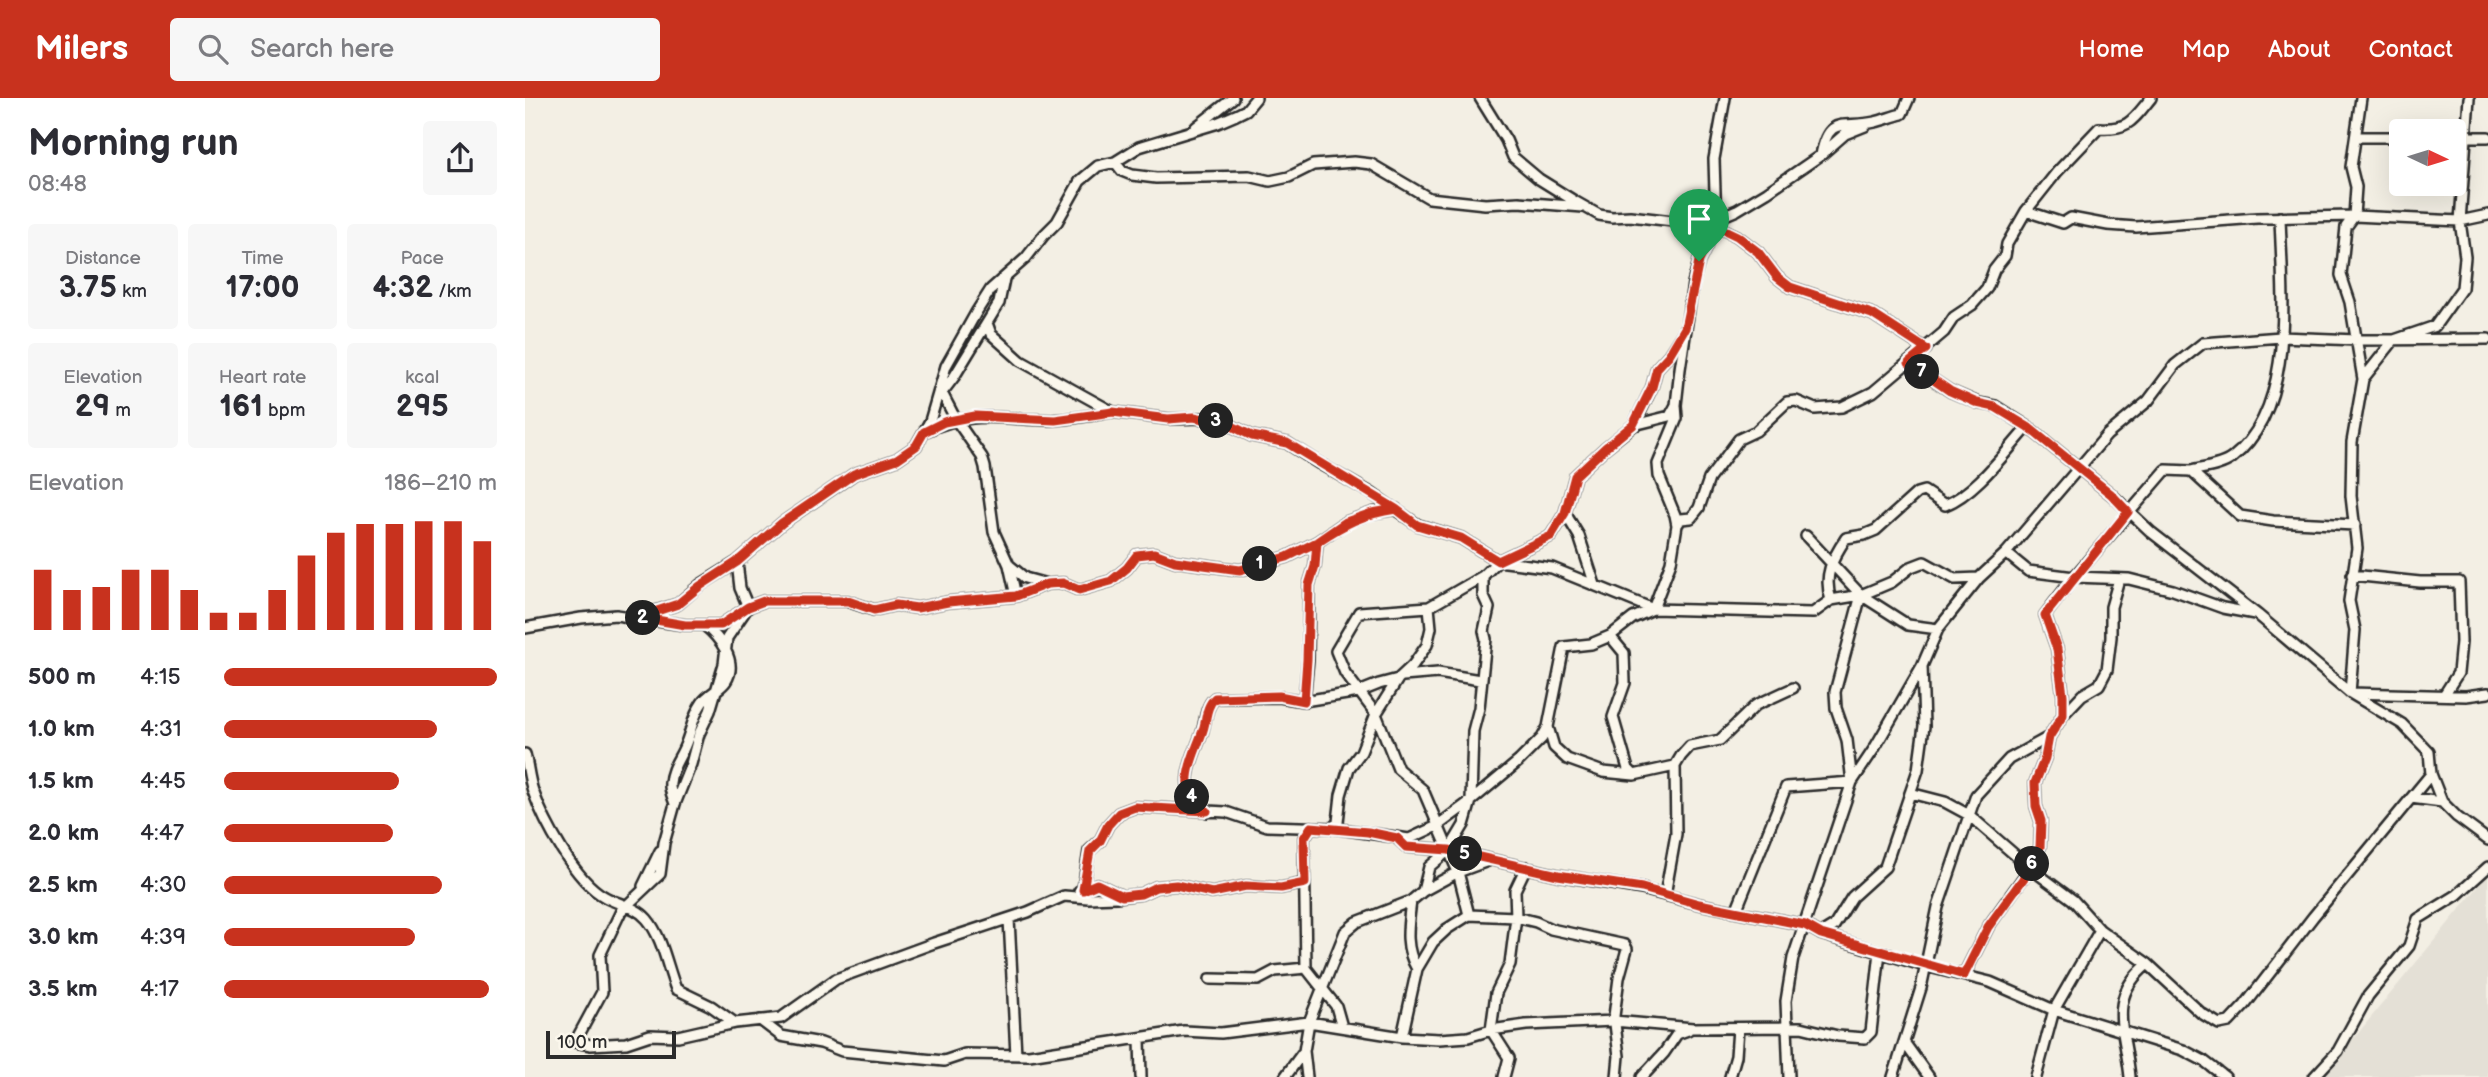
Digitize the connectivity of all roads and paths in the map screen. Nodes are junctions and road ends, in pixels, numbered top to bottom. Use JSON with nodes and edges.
{"nodes":[{"id":1,"x":1233,"y":98,"type":"edge"},
{"id":2,"x":1256,"y":98,"type":"edge"},
{"id":3,"x":1479,"y":98,"type":"edge"},
{"id":4,"x":1725,"y":98,"type":"edge"},
{"id":5,"x":1909,"y":98,"type":"edge"},
{"id":6,"x":2151,"y":98,"type":"edge"},
{"id":7,"x":2361,"y":98,"type":"edge"},
{"id":8,"x":2469,"y":98,"type":"edge"},
{"id":9,"x":1188,"y":132,"type":"junction"},
{"id":10,"x":2356,"y":136,"type":"junction"},
{"id":11,"x":2389,"y":137,"type":"edge"},
{"id":12,"x":2466,"y":137,"type":"joint"},
{"id":13,"x":2488,"y":137,"type":"edge"},
{"id":14,"x":1115,"y":162,"type":"junction"},
{"id":15,"x":2461,"y":196,"type":"edge"},
{"id":16,"x":1587,"y":207,"type":"junction"},
{"id":17,"x":2026,"y":211,"type":"junction"},
{"id":18,"x":2488,"y":215,"type":"edge"},
{"id":19,"x":2354,"y":216,"type":"junction"},
{"id":20,"x":2280,"y":217,"type":"junction"},
{"id":21,"x":2459,"y":221,"type":"junction"},
{"id":22,"x":1717,"y":222,"type":"junction"},
{"id":23,"x":1004,"y":279,"type":"junction"},
{"id":24,"x":987,"y":323,"type":"junction"},
{"id":25,"x":1685,"y":328,"type":"junction"},
{"id":26,"x":2281,"y":337,"type":"junction"},
{"id":27,"x":2488,"y":339,"type":"edge"},
{"id":28,"x":2357,"y":340,"type":"junction"},
{"id":29,"x":2394,"y":340,"type":"junction"},
{"id":30,"x":1926,"y":349,"type":"junction"},
{"id":31,"x":1909,"y":363,"type":"junction"},
{"id":32,"x":2363,"y":379,"type":"junction"},
{"id":33,"x":940,"y":396,"type":"junction"},
{"id":34,"x":1676,"y":405,"type":"junction"},
{"id":35,"x":1113,"y":412,"type":"junction"},
{"id":36,"x":956,"y":420,"type":"junction"},
{"id":37,"x":1633,"y":425,"type":"junction"},
{"id":38,"x":2028,"y":427,"type":"junction"},
{"id":39,"x":924,"y":432,"type":"junction"},
{"id":40,"x":2078,"y":469,"type":"junction"},
{"id":41,"x":2191,"y":471,"type":"junction"},
{"id":42,"x":1396,"y":509,"type":"junction"},
{"id":43,"x":2128,"y":512,"type":"junction"},
{"id":44,"x":1565,"y":513,"type":"junction"},
{"id":45,"x":1677,"y":525,"type":"junction"},
{"id":46,"x":2355,"y":525,"type":"junction"},
{"id":47,"x":1806,"y":536,"type":"dead end"},
{"id":48,"x":1317,"y":542,"type":"junction"},
{"id":49,"x":2006,"y":553,"type":"junction"},
{"id":50,"x":1498,"y":561,"type":"junction"},
{"id":51,"x":737,"y":562,"type":"junction"},
{"id":52,"x":1830,"y":563,"type":"junction"},
{"id":53,"x":1009,"y":565,"type":"junction"},
{"id":54,"x":2352,"y":575,"type":"junction"},
{"id":55,"x":1483,"y":576,"type":"junction"},
{"id":56,"x":2074,"y":577,"type":"junction"},
{"id":57,"x":1979,"y":578,"type":"junction"},
{"id":58,"x":2119,"y":579,"type":"junction"},
{"id":59,"x":1047,"y":584,"type":"junction"},
{"id":60,"x":1595,"y":585,"type":"junction"},
{"id":61,"x":1861,"y":595,"type":"junction"},
{"id":62,"x":1016,"y":596,"type":"junction"},
{"id":63,"x":1832,"y":600,"type":"junction"},
{"id":64,"x":748,"y":607,"type":"junction"},
{"id":65,"x":1429,"y":607,"type":"junction"},
{"id":66,"x":1653,"y":609,"type":"junction"},
{"id":67,"x":2258,"y":615,"type":"junction"},
{"id":68,"x":639,"y":617,"type":"junction"},
{"id":69,"x":704,"y":625,"type":"junction"},
{"id":70,"x":525,"y":628,"type":"edge"},
{"id":71,"x":1938,"y":629,"type":"junction"},
{"id":72,"x":1610,"y":636,"type":"junction"},
{"id":73,"x":725,"y":650,"type":"junction"},
{"id":74,"x":1922,"y":666,"type":"junction"},
{"id":75,"x":1401,"y":677,"type":"junction"},
{"id":76,"x":1480,"y":680,"type":"junction"},
{"id":77,"x":717,"y":688,"type":"junction"},
{"id":78,"x":1793,"y":688,"type":"dead end"},
{"id":79,"x":1359,"y":692,"type":"junction"},
{"id":80,"x":2488,"y":693,"type":"edge"},
{"id":81,"x":2350,"y":694,"type":"junction"},
{"id":82,"x":2444,"y":695,"type":"junction"},
{"id":83,"x":1304,"y":701,"type":"junction"},
{"id":84,"x":1376,"y":714,"type":"junction"},
{"id":85,"x":2063,"y":715,"type":"junction"},
{"id":86,"x":1548,"y":727,"type":"junction"},
{"id":87,"x":2049,"y":737,"type":"junction"},
{"id":88,"x":525,"y":754,"type":"edge"},
{"id":89,"x":1675,"y":766,"type":"junction"},
{"id":90,"x":2431,"y":774,"type":"junction"},
{"id":91,"x":1634,"y":775,"type":"junction"},
{"id":92,"x":1852,"y":782,"type":"junction"},
{"id":93,"x":1910,"y":793,"type":"junction"},
{"id":94,"x":2411,"y":797,"type":"junction"},
{"id":95,"x":1471,"y":802,"type":"junction"},
{"id":96,"x":2442,"y":802,"type":"junction"},
{"id":97,"x":675,"y":804,"type":"junction"},
{"id":98,"x":1207,"y":811,"type":"junction"},
{"id":99,"x":1969,"y":815,"type":"junction"},
{"id":100,"x":1437,"y":826,"type":"junction"},
{"id":101,"x":1311,"y":827,"type":"junction"},
{"id":102,"x":1333,"y":828,"type":"junction"},
{"id":103,"x":1397,"y":838,"type":"junction"},
{"id":104,"x":2488,"y":840,"type":"edge"},
{"id":105,"x":1449,"y":850,"type":"junction"},
{"id":106,"x":1490,"y":860,"type":"junction"},
{"id":107,"x":1526,"y":867,"type":"junction"},
{"id":108,"x":2488,"y":867,"type":"edge"},
{"id":109,"x":2031,"y":868,"type":"junction"},
{"id":110,"x":1458,"y":872,"type":"junction"},
{"id":111,"x":1305,"y":883,"type":"junction"},
{"id":112,"x":1083,"y":890,"type":"junction"},
{"id":113,"x":1423,"y":891,"type":"junction"},
{"id":114,"x":1665,"y":895,"type":"junction"},
{"id":115,"x":1064,"y":896,"type":"junction"},
{"id":116,"x":1122,"y":896,"type":"junction"},
{"id":117,"x":1411,"y":901,"type":"junction"},
{"id":118,"x":632,"y":908,"type":"junction"},
{"id":119,"x":1736,"y":911,"type":"junction"},
{"id":120,"x":1469,"y":915,"type":"junction"},
{"id":121,"x":1516,"y":917,"type":"junction"},
{"id":122,"x":1009,"y":919,"type":"junction"},
{"id":123,"x":1805,"y":925,"type":"junction"},
{"id":124,"x":2100,"y":930,"type":"junction"},
{"id":125,"x":1821,"y":934,"type":"junction"},
{"id":126,"x":1880,"y":952,"type":"junction"},
{"id":127,"x":2147,"y":964,"type":"junction"},
{"id":128,"x":1925,"y":966,"type":"junction"},
{"id":129,"x":1306,"y":968,"type":"junction"},
{"id":130,"x":1417,"y":969,"type":"junction"},
{"id":131,"x":1964,"y":975,"type":"junction"},
{"id":132,"x":1210,"y":979,"type":"dead end"},
{"id":133,"x":1322,"y":988,"type":"junction"},
{"id":134,"x":2055,"y":1010,"type":"junction"},
{"id":135,"x":760,"y":1020,"type":"junction"},
{"id":136,"x":1614,"y":1021,"type":"junction"},
{"id":137,"x":1309,"y":1022,"type":"junction"},
{"id":138,"x":735,"y":1024,"type":"junction"},
{"id":139,"x":1342,"y":1027,"type":"junction"},
{"id":140,"x":1788,"y":1027,"type":"junction"},
{"id":141,"x":1693,"y":1028,"type":"junction"},
{"id":142,"x":1738,"y":1028,"type":"junction"},
{"id":143,"x":2120,"y":1029,"type":"junction"},
{"id":144,"x":1491,"y":1030,"type":"junction"},
{"id":145,"x":1402,"y":1037,"type":"junction"},
{"id":146,"x":1140,"y":1038,"type":"junction"},
{"id":147,"x":1904,"y":1042,"type":"junction"},
{"id":148,"x":1304,"y":1051,"type":"junction"},
{"id":149,"x":1016,"y":1055,"type":"junction"},
{"id":150,"x":1141,"y":1077,"type":"edge"},
{"id":151,"x":1285,"y":1077,"type":"edge"},
{"id":152,"x":1307,"y":1077,"type":"edge"},
{"id":153,"x":1504,"y":1077,"type":"edge"},
{"id":154,"x":1617,"y":1077,"type":"edge"},
{"id":155,"x":1641,"y":1077,"type":"edge"},
{"id":156,"x":1730,"y":1077,"type":"edge"},
{"id":157,"x":1789,"y":1077,"type":"edge"},
{"id":158,"x":1893,"y":1077,"type":"edge"},
{"id":159,"x":1929,"y":1077,"type":"edge"},
{"id":160,"x":2036,"y":1077,"type":"edge"},
{"id":161,"x":2130,"y":1077,"type":"edge"},
{"id":162,"x":2225,"y":1077,"type":"edge"},
{"id":163,"x":2314,"y":1077,"type":"edge"}],
"edges":[{"from":1,"to":9,"type":"street"},
{"from":2,"to":9,"type":"street"},
{"from":3,"to":16,"type":"street"},
{"from":4,"to":22,"type":"street"},
{"from":5,"to":22,"type":"street"},
{"from":6,"to":17,"type":"street"},
{"from":7,"to":10,"type":"street"},
{"from":8,"to":12,"type":"street"},
{"from":9,"to":14,"type":"street"},
{"from":10,"to":11,"type":"street"},
{"from":10,"to":19,"type":"street"},
{"from":12,"to":13,"type":"street"},
{"from":14,"to":16,"type":"street"},
{"from":14,"to":23,"type":"street"},
{"from":15,"to":21,"type":"street"},
{"from":16,"to":22,"type":"street"},
{"from":17,"to":20,"type":"street"},
{"from":17,"to":30,"type":"street"},
{"from":18,"to":21,"type":"street"},
{"from":19,"to":20,"type":"street"},
{"from":19,"to":21,"type":"street"},
{"from":19,"to":28,"type":"street"},
{"from":20,"to":26,"type":"street"},
{"from":21,"to":29,"type":"street"},
{"from":22,"to":25,"type":"street"},
{"from":22,"to":30,"type":"street"},
{"from":23,"to":24,"type":"street"},
{"from":23,"to":33,"type":"street"},
{"from":24,"to":33,"type":"street"},
{"from":24,"to":35,"type":"street"},
{"from":25,"to":34,"type":"street"},
{"from":25,"to":37,"type":"street"},
{"from":26,"to":28,"type":"street"},
{"from":26,"to":40,"type":"street"},
{"from":26,"to":41,"type":"street"},
{"from":27,"to":29,"type":"street"},
{"from":28,"to":29,"type":"street"},
{"from":28,"to":32,"type":"street"},
{"from":29,"to":32,"type":"street"},
{"from":30,"to":31,"type":"street"},
{"from":31,"to":38,"type":"street"},
{"from":31,"to":45,"type":"street"},
{"from":32,"to":46,"type":"street"},
{"from":33,"to":36,"type":"street"},
{"from":33,"to":39,"type":"street"},
{"from":34,"to":37,"type":"street"},
{"from":34,"to":45,"type":"street"},
{"from":35,"to":36,"type":"street"},
{"from":35,"to":42,"type":"street"},
{"from":36,"to":39,"type":"street"},
{"from":36,"to":53,"type":"street"},
{"from":37,"to":44,"type":"street"},
{"from":38,"to":40,"type":"street"},
{"from":38,"to":52,"type":"street"},
{"from":39,"to":51,"type":"street"},
{"from":40,"to":43,"type":"street"},
{"from":40,"to":49,"type":"street"},
{"from":41,"to":43,"type":"street"},
{"from":41,"to":46,"type":"street"},
{"from":42,"to":48,"type":"street"},
{"from":42,"to":50,"type":"street"},
{"from":43,"to":56,"type":"street"},
{"from":43,"to":67,"type":"street"},
{"from":44,"to":50,"type":"street"},
{"from":44,"to":60,"type":"street"},
{"from":45,"to":66,"type":"street"},
{"from":46,"to":54,"type":"street"},
{"from":47,"to":52,"type":"street"},
{"from":48,"to":59,"type":"street"},
{"from":48,"to":83,"type":"street"},
{"from":49,"to":56,"type":"street"},
{"from":49,"to":57,"type":"street"},
{"from":50,"to":55,"type":"street"},
{"from":50,"to":60,"type":"street"},
{"from":51,"to":64,"type":"street"},
{"from":51,"to":68,"type":"street"},
{"from":52,"to":61,"type":"street"},
{"from":52,"to":63,"type":"street"},
{"from":53,"to":59,"type":"street"},
{"from":53,"to":62,"type":"street"},
{"from":54,"to":81,"type":"street"},
{"from":54,"to":82,"type":"street"},
{"from":55,"to":65,"type":"street"},
{"from":55,"to":76,"type":"street"},
{"from":56,"to":58,"type":"street"},
{"from":56,"to":85,"type":"street"},
{"from":57,"to":61,"type":"street"},
{"from":57,"to":71,"type":"street"},
{"from":58,"to":67,"type":"street"},
{"from":58,"to":85,"type":"street"},
{"from":59,"to":62,"type":"street"},
{"from":60,"to":66,"type":"street"},
{"from":61,"to":63,"type":"street"},
{"from":61,"to":71,"type":"street"},
{"from":61,"to":92,"type":"street"},
{"from":62,"to":64,"type":"street"},
{"from":63,"to":66,"type":"street"},
{"from":64,"to":69,"type":"street"},
{"from":64,"to":73,"type":"street"},
{"from":65,"to":75,"type":"street"},
{"from":65,"to":79,"type":"street"},
{"from":66,"to":72,"type":"street"},
{"from":67,"to":81,"type":"street"},
{"from":68,"to":69,"type":"street"},
{"from":68,"to":70,"type":"street"},
{"from":69,"to":73,"type":"street"},
{"from":71,"to":74,"type":"street"},
{"from":72,"to":86,"type":"street"},
{"from":72,"to":91,"type":"street"},
{"from":73,"to":77,"type":"street"},
{"from":74,"to":92,"type":"street"},
{"from":74,"to":93,"type":"street"},
{"from":75,"to":76,"type":"street"},
{"from":75,"to":79,"type":"street"},
{"from":75,"to":84,"type":"street"},
{"from":76,"to":95,"type":"street"},
{"from":77,"to":97,"type":"street"},
{"from":77,"to":97,"type":"street"},
{"from":78,"to":89,"type":"street"},
{"from":79,"to":83,"type":"street"},
{"from":79,"to":84,"type":"street"},
{"from":80,"to":82,"type":"street"},
{"from":81,"to":82,"type":"street"},
{"from":81,"to":90,"type":"street"},
{"from":83,"to":98,"type":"street"},
{"from":84,"to":100,"type":"street"},
{"from":84,"to":102,"type":"street"},
{"from":85,"to":87,"type":"street"},
{"from":86,"to":91,"type":"street"},
{"from":86,"to":95,"type":"street"},
{"from":87,"to":99,"type":"street"},
{"from":87,"to":109,"type":"street"},
{"from":88,"to":118,"type":"street"},
{"from":89,"to":91,"type":"street"},
{"from":89,"to":114,"type":"street"},
{"from":90,"to":94,"type":"street"},
{"from":90,"to":96,"type":"street"},
{"from":92,"to":119,"type":"street"},
{"from":92,"to":123,"type":"street"},
{"from":93,"to":99,"type":"street"},
{"from":93,"to":125,"type":"street"},
{"from":94,"to":96,"type":"street"},
{"from":94,"to":127,"type":"street"},
{"from":95,"to":100,"type":"street"},
{"from":95,"to":105,"type":"street"},
{"from":96,"to":104,"type":"street"},
{"from":97,"to":118,"type":"street"},
{"from":98,"to":101,"type":"street"},
{"from":98,"to":112,"type":"street"},
{"from":99,"to":109,"type":"street"},
{"from":99,"to":128,"type":"street"},
{"from":100,"to":103,"type":"street"},
{"from":100,"to":105,"type":"street"},
{"from":101,"to":102,"type":"street"},
{"from":101,"to":111,"type":"street"},
{"from":102,"to":103,"type":"street"},
{"from":103,"to":105,"type":"street"},
{"from":105,"to":106,"type":"street"},
{"from":105,"to":110,"type":"street"},
{"from":105,"to":113,"type":"street"},
{"from":106,"to":107,"type":"street"},
{"from":106,"to":110,"type":"street"},
{"from":107,"to":114,"type":"street"},
{"from":107,"to":121,"type":"street"},
{"from":108,"to":163,"type":"street"},
{"from":109,"to":124,"type":"street"},
{"from":109,"to":131,"type":"street"},
{"from":110,"to":113,"type":"street"},
{"from":110,"to":120,"type":"street"},
{"from":111,"to":116,"type":"street"},
{"from":111,"to":129,"type":"street"},
{"from":112,"to":115,"type":"street"},
{"from":112,"to":116,"type":"street"},
{"from":113,"to":117,"type":"street"},
{"from":114,"to":119,"type":"street"},
{"from":115,"to":116,"type":"street"},
{"from":115,"to":122,"type":"street"},
{"from":117,"to":130,"type":"street"},
{"from":117,"to":133,"type":"street"},
{"from":118,"to":138,"type":"street"},
{"from":118,"to":138,"type":"street"},
{"from":119,"to":123,"type":"street"},
{"from":120,"to":121,"type":"street"},
{"from":120,"to":130,"type":"street"},
{"from":121,"to":136,"type":"street"},
{"from":121,"to":144,"type":"street"},
{"from":122,"to":135,"type":"street"},
{"from":122,"to":149,"type":"street"},
{"from":123,"to":125,"type":"street"},
{"from":123,"to":140,"type":"street"},
{"from":124,"to":127,"type":"street"},
{"from":124,"to":134,"type":"street"},
{"from":125,"to":126,"type":"street"},
{"from":126,"to":128,"type":"street"},
{"from":126,"to":140,"type":"street"},
{"from":127,"to":143,"type":"street"},
{"from":128,"to":131,"type":"street"},
{"from":128,"to":147,"type":"street"},
{"from":129,"to":132,"type":"street"},
{"from":129,"to":133,"type":"street"},
{"from":130,"to":145,"type":"street"},
{"from":131,"to":134,"type":"street"},
{"from":133,"to":137,"type":"street"},
{"from":133,"to":139,"type":"street"},
{"from":134,"to":143,"type":"street"},
{"from":134,"to":160,"type":"street"},
{"from":135,"to":138,"type":"street"},
{"from":135,"to":149,"type":"street"},
{"from":136,"to":141,"type":"street"},
{"from":136,"to":144,"type":"street"},
{"from":136,"to":154,"type":"street"},
{"from":137,"to":139,"type":"street"},
{"from":137,"to":146,"type":"street"},
{"from":137,"to":148,"type":"street"},
{"from":139,"to":145,"type":"street"},
{"from":140,"to":142,"type":"street"},
{"from":140,"to":157,"type":"street"},
{"from":141,"to":142,"type":"street"},
{"from":141,"to":155,"type":"street"},
{"from":142,"to":156,"type":"street"},
{"from":143,"to":161,"type":"street"},
{"from":143,"to":162,"type":"street"},
{"from":144,"to":145,"type":"street"},
{"from":144,"to":153,"type":"street"},
{"from":146,"to":149,"type":"street"},
{"from":146,"to":150,"type":"street"},
{"from":147,"to":158,"type":"street"},
{"from":147,"to":159,"type":"street"},
{"from":148,"to":151,"type":"street"},
{"from":148,"to":152,"type":"street"}]}
